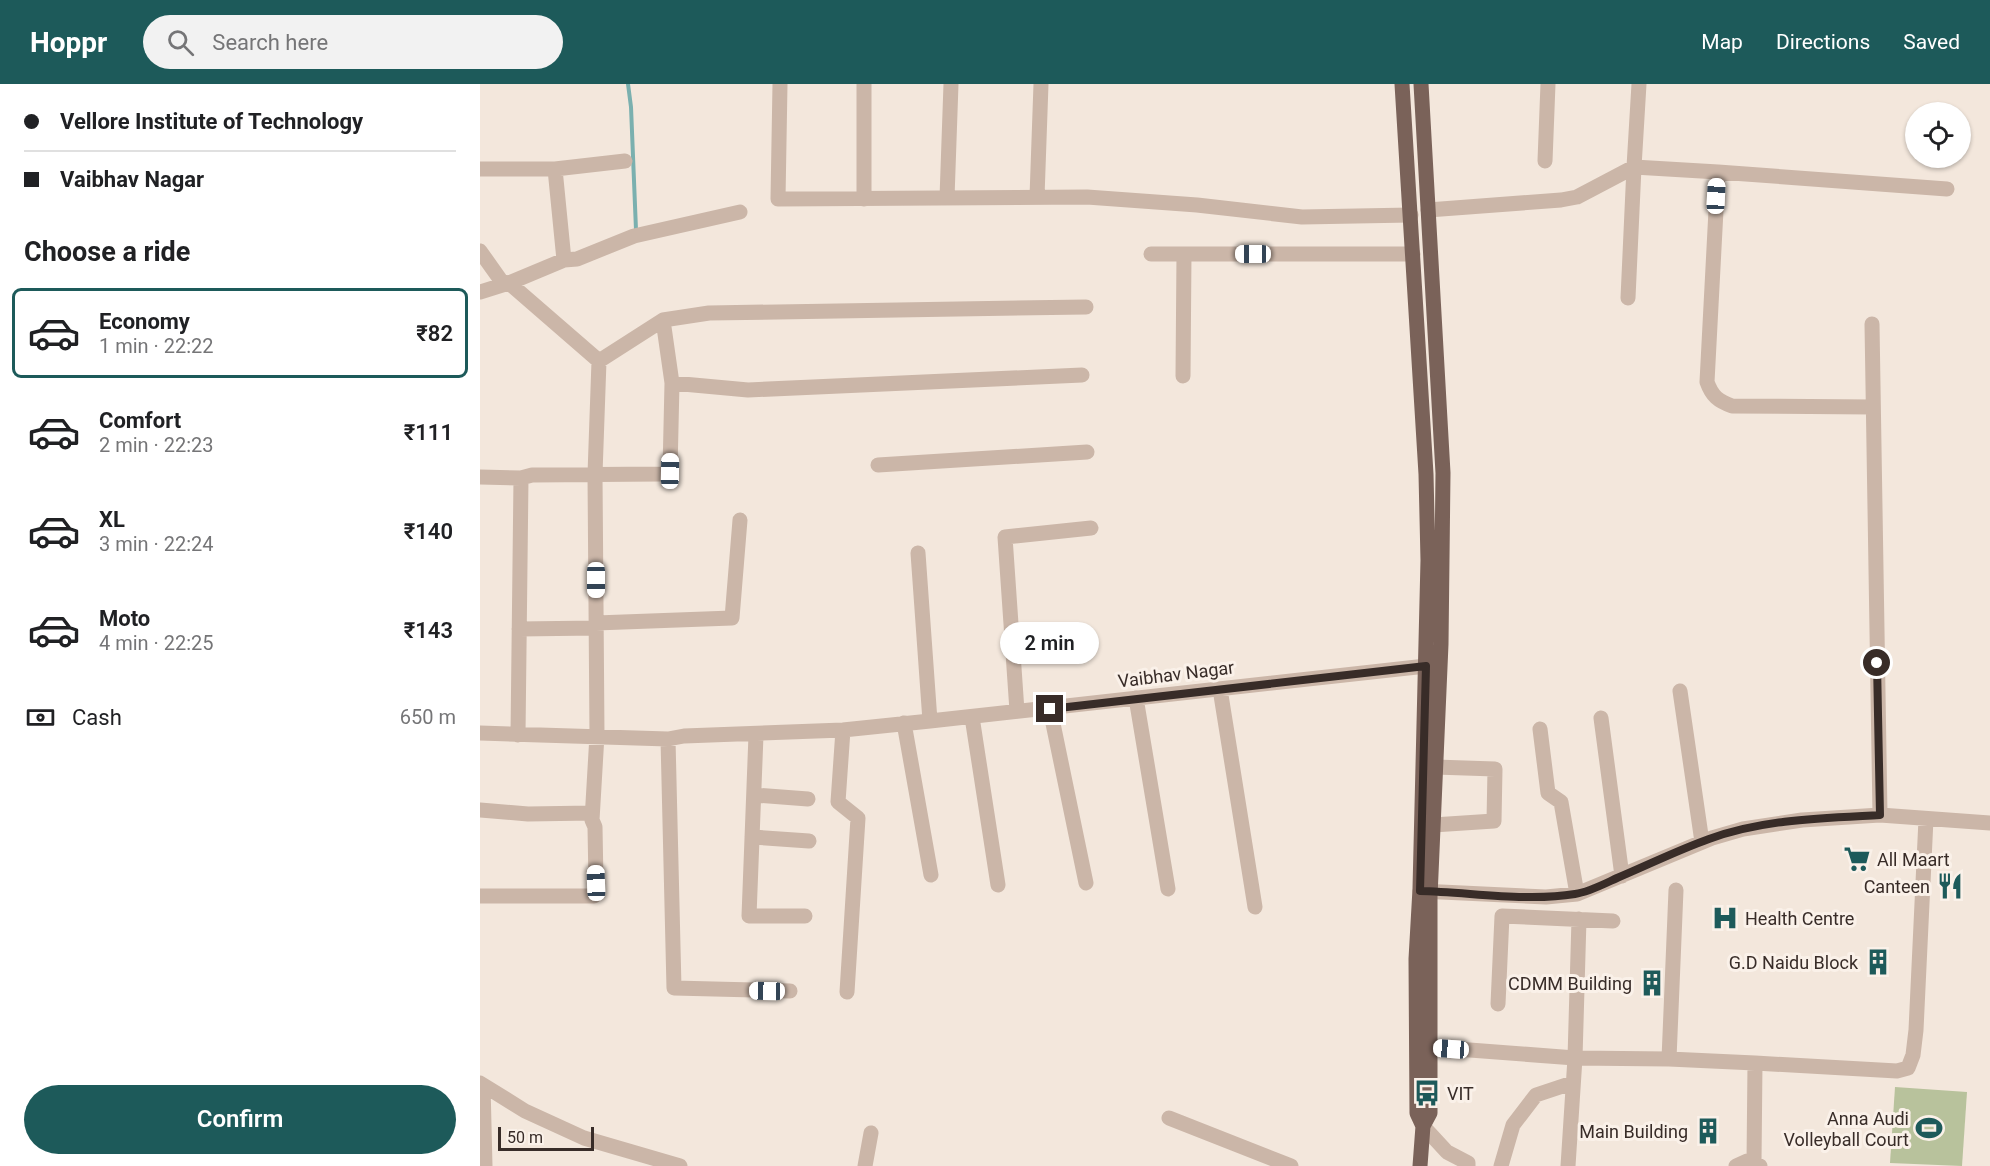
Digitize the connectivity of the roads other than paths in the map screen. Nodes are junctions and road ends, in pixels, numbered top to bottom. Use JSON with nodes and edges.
{"nodes":[{"id":1,"x":780,"y":84,"type":"edge"},
{"id":2,"x":864,"y":84,"type":"edge"},
{"id":3,"x":951,"y":84,"type":"edge"},
{"id":4,"x":1041,"y":84,"type":"edge"},
{"id":5,"x":1402,"y":84,"type":"edge"},
{"id":6,"x":1421,"y":84,"type":"edge"},
{"id":7,"x":1548,"y":84,"type":"edge"},
{"id":8,"x":1639,"y":84,"type":"edge"},
{"id":9,"x":625,"y":161,"type":"dead end"},
{"id":10,"x":1545,"y":161,"type":"dead end"},
{"id":11,"x":1634,"y":167,"type":"junction"},
{"id":12,"x":555,"y":168,"type":"junction"},
{"id":13,"x":480,"y":169,"type":"edge"},
{"id":14,"x":1718,"y":172,"type":"junction"},
{"id":15,"x":1947,"y":189,"type":"dead end"},
{"id":16,"x":1037,"y":197,"type":"junction"},
{"id":17,"x":947,"y":198,"type":"junction"},
{"id":18,"x":864,"y":199,"type":"junction"},
{"id":19,"x":1428,"y":210,"type":"junction"},
{"id":20,"x":740,"y":212,"type":"dead end"},
{"id":21,"x":1412,"y":215,"type":"junction"},
{"id":22,"x":480,"y":252,"type":"edge"},
{"id":23,"x":1151,"y":254,"type":"dead end"},
{"id":24,"x":1184,"y":254,"type":"junction"},
{"id":25,"x":1413,"y":254,"type":"junction"},
{"id":26,"x":564,"y":260,"type":"junction"},
{"id":27,"x":508,"y":283,"type":"junction"},
{"id":28,"x":480,"y":292,"type":"edge"},
{"id":29,"x":1628,"y":298,"type":"dead end"},
{"id":30,"x":1086,"y":307,"type":"dead end"},
{"id":31,"x":663,"y":320,"type":"junction"},
{"id":32,"x":1872,"y":324,"type":"dead end"},
{"id":33,"x":599,"y":361,"type":"junction"},
{"id":34,"x":1082,"y":375,"type":"dead end"},
{"id":35,"x":1183,"y":376,"type":"dead end"},
{"id":36,"x":672,"y":383,"type":"junction"},
{"id":37,"x":1872,"y":407,"type":"junction"},
{"id":38,"x":1087,"y":452,"type":"dead end"},
{"id":39,"x":878,"y":465,"type":"dead end"},
{"id":40,"x":595,"y":474,"type":"junction"},
{"id":41,"x":480,"y":477,"type":"edge"},
{"id":42,"x":521,"y":478,"type":"junction"},
{"id":43,"x":740,"y":520,"type":"dead end"},
{"id":44,"x":1091,"y":528,"type":"dead end"},
{"id":45,"x":918,"y":553,"type":"dead end"},
{"id":46,"x":596,"y":626,"type":"junction"},
{"id":47,"x":519,"y":629,"type":"junction"},
{"id":48,"x":1426,"y":666,"type":"junction"},
{"id":49,"x":1220,"y":689,"type":"junction"},
{"id":50,"x":1680,"y":691,"type":"dead end"},
{"id":51,"x":1136,"y":698,"type":"junction"},
{"id":52,"x":1050,"y":709,"type":"junction"},
{"id":53,"x":1017,"y":711,"type":"junction"},
{"id":54,"x":972,"y":717,"type":"junction"},
{"id":55,"x":1601,"y":718,"type":"dead end"},
{"id":56,"x":930,"y":721,"type":"junction"},
{"id":57,"x":904,"y":723,"type":"junction"},
{"id":58,"x":1540,"y":729,"type":"dead end"},
{"id":59,"x":843,"y":730,"type":"junction"},
{"id":60,"x":480,"y":734,"type":"edge"},
{"id":61,"x":518,"y":735,"type":"junction"},
{"id":62,"x":597,"y":735,"type":"junction"},
{"id":63,"x":756,"y":735,"type":"junction"},
{"id":64,"x":668,"y":739,"type":"junction"},
{"id":65,"x":1436,"y":767,"type":"junction"},
{"id":66,"x":754,"y":795,"type":"junction"},
{"id":67,"x":808,"y":799,"type":"dead end"},
{"id":68,"x":480,"y":810,"type":"edge"},
{"id":69,"x":592,"y":813,"type":"junction"},
{"id":70,"x":1880,"y":815,"type":"junction"},
{"id":71,"x":1926,"y":819,"type":"junction"},
{"id":72,"x":1990,"y":823,"type":"edge"},
{"id":73,"x":1433,"y":825,"type":"junction"},
{"id":74,"x":752,"y":837,"type":"junction"},
{"id":75,"x":809,"y":841,"type":"dead end"},
{"id":76,"x":1702,"y":842,"type":"junction"},
{"id":77,"x":931,"y":875,"type":"dead end"},
{"id":78,"x":1622,"y":876,"type":"junction"},
{"id":79,"x":1086,"y":883,"type":"dead end"},
{"id":80,"x":998,"y":885,"type":"dead end"},
{"id":81,"x":1168,"y":889,"type":"dead end"},
{"id":82,"x":1676,"y":890,"type":"dead end"},
{"id":83,"x":1425,"y":891,"type":"junction"},
{"id":84,"x":1577,"y":894,"type":"junction"},
{"id":85,"x":480,"y":896,"type":"edge"},
{"id":86,"x":1255,"y":907,"type":"dead end"},
{"id":87,"x":805,"y":916,"type":"dead end"},
{"id":88,"x":1579,"y":919,"type":"junction"},
{"id":89,"x":1613,"y":921,"type":"dead end"},
{"id":90,"x":790,"y":991,"type":"dead end"},
{"id":91,"x":847,"y":992,"type":"dead end"},
{"id":92,"x":1498,"y":1004,"type":"dead end"},
{"id":93,"x":1430,"y":1047,"type":"junction"},
{"id":94,"x":1575,"y":1058,"type":"junction"},
{"id":95,"x":1669,"y":1059,"type":"junction"},
{"id":96,"x":1755,"y":1063,"type":"junction"},
{"id":97,"x":1572,"y":1083,"type":"junction"},
{"id":98,"x":481,"y":1084,"type":"edge"},
{"id":99,"x":1169,"y":1118,"type":"dead end"},
{"id":100,"x":1423,"y":1126,"type":"junction"},
{"id":101,"x":871,"y":1133,"type":"dead end"},
{"id":102,"x":1757,"y":1164,"type":"edge"},
{"id":103,"x":485,"y":1166,"type":"edge"},
{"id":104,"x":680,"y":1166,"type":"edge"},
{"id":105,"x":865,"y":1166,"type":"edge"},
{"id":106,"x":1291,"y":1166,"type":"edge"},
{"id":107,"x":1420,"y":1166,"type":"edge"},
{"id":108,"x":1468,"y":1166,"type":"edge"},
{"id":109,"x":1501,"y":1166,"type":"edge"},
{"id":110,"x":1568,"y":1166,"type":"edge"},
{"id":111,"x":1736,"y":1166,"type":"edge"}],
"edges":[{"from":1,"to":18,"type":"street"},
{"from":2,"to":18,"type":"street"},
{"from":3,"to":17,"type":"street"},
{"from":4,"to":16,"type":"street"},
{"from":5,"to":21,"type":"main road"},
{"from":6,"to":19,"type":"main road"},
{"from":7,"to":10,"type":"street"},
{"from":8,"to":11,"type":"street"},
{"from":9,"to":12,"type":"street"},
{"from":11,"to":14,"type":"street"},
{"from":11,"to":19,"type":"street"},
{"from":11,"to":29,"type":"street"},
{"from":12,"to":13,"type":"street"},
{"from":12,"to":26,"type":"street"},
{"from":14,"to":15,"type":"street"},
{"from":14,"to":37,"type":"street"},
{"from":16,"to":17,"type":"street"},
{"from":16,"to":21,"type":"street"},
{"from":17,"to":18,"type":"street"},
{"from":19,"to":65,"type":"main road"},
{"from":20,"to":26,"type":"street"},
{"from":21,"to":25,"type":"main road"},
{"from":22,"to":27,"type":"street"},
{"from":23,"to":24,"type":"street"},
{"from":24,"to":25,"type":"street"},
{"from":24,"to":35,"type":"street"},
{"from":25,"to":48,"type":"main road"},
{"from":26,"to":27,"type":"street"},
{"from":27,"to":28,"type":"street"},
{"from":27,"to":33,"type":"street"},
{"from":30,"to":31,"type":"street"},
{"from":31,"to":33,"type":"street"},
{"from":31,"to":36,"type":"street"},
{"from":32,"to":37,"type":"street"},
{"from":33,"to":40,"type":"street"},
{"from":34,"to":36,"type":"street"},
{"from":36,"to":40,"type":"street"},
{"from":37,"to":70,"type":"street"},
{"from":38,"to":39,"type":"street"},
{"from":40,"to":42,"type":"street"},
{"from":40,"to":46,"type":"street"},
{"from":41,"to":42,"type":"street"},
{"from":42,"to":47,"type":"street"},
{"from":43,"to":46,"type":"street"},
{"from":44,"to":53,"type":"street"},
{"from":45,"to":56,"type":"street"},
{"from":46,"to":47,"type":"street"},
{"from":46,"to":62,"type":"street"},
{"from":47,"to":61,"type":"street"},
{"from":48,"to":49,"type":"street","name":"Vaibhav Nagar"},
{"from":48,"to":83,"type":"main road"},
{"from":49,"to":51,"type":"street","name":"Vaibhav Nagar"},
{"from":49,"to":86,"type":"street"},
{"from":50,"to":76,"type":"street"},
{"from":51,"to":52,"type":"street","name":"Vaibhav Nagar"},
{"from":51,"to":81,"type":"street"},
{"from":52,"to":53,"type":"street","name":"Vaibhav Nagar"},
{"from":52,"to":79,"type":"street"},
{"from":53,"to":54,"type":"street","name":"Vaibhav Nagar"},
{"from":54,"to":56,"type":"street","name":"Vaibhav Nagar"},
{"from":54,"to":80,"type":"street"},
{"from":55,"to":78,"type":"street"},
{"from":56,"to":57,"type":"street","name":"Vaibhav Nagar"},
{"from":57,"to":59,"type":"street","name":"Vaibhav Nagar"},
{"from":57,"to":77,"type":"street"},
{"from":58,"to":84,"type":"street"},
{"from":59,"to":63,"type":"street","name":"Vaibhav Nagar"},
{"from":59,"to":91,"type":"street"},
{"from":60,"to":61,"type":"street","name":"Vaibhav Nagar"},
{"from":61,"to":62,"type":"street","name":"Vaibhav Nagar"},
{"from":62,"to":64,"type":"street","name":"Vaibhav Nagar"},
{"from":62,"to":69,"type":"street"},
{"from":63,"to":64,"type":"street","name":"Vaibhav Nagar"},
{"from":63,"to":66,"type":"street"},
{"from":64,"to":90,"type":"street"},
{"from":65,"to":73,"type":"main road"},
{"from":65,"to":73,"type":"street"},
{"from":66,"to":67,"type":"street"},
{"from":66,"to":74,"type":"street"},
{"from":68,"to":69,"type":"street"},
{"from":69,"to":85,"type":"street"},
{"from":70,"to":71,"type":"street"},
{"from":70,"to":76,"type":"street"},
{"from":71,"to":72,"type":"street"},
{"from":71,"to":96,"type":"street"},
{"from":73,"to":83,"type":"main road"},
{"from":74,"to":75,"type":"street"},
{"from":74,"to":87,"type":"street"},
{"from":76,"to":78,"type":"street"},
{"from":78,"to":84,"type":"street"},
{"from":82,"to":95,"type":"street"},
{"from":83,"to":84,"type":"street"},
{"from":83,"to":93,"type":"main road"},
{"from":83,"to":100,"type":"main road"},
{"from":88,"to":89,"type":"street"},
{"from":88,"to":92,"type":"street"},
{"from":88,"to":94,"type":"street"},
{"from":93,"to":94,"type":"street"},
{"from":93,"to":100,"type":"main road"},
{"from":94,"to":95,"type":"street"},
{"from":94,"to":97,"type":"street"},
{"from":95,"to":96,"type":"street"},
{"from":96,"to":102,"type":"street"},
{"from":97,"to":109,"type":"street"},
{"from":97,"to":110,"type":"street"},
{"from":98,"to":103,"type":"street"},
{"from":98,"to":104,"type":"street"},
{"from":99,"to":106,"type":"street"},
{"from":100,"to":107,"type":"main road"},
{"from":100,"to":108,"type":"street"},
{"from":101,"to":105,"type":"street"},
{"from":102,"to":111,"type":"street"}]}
